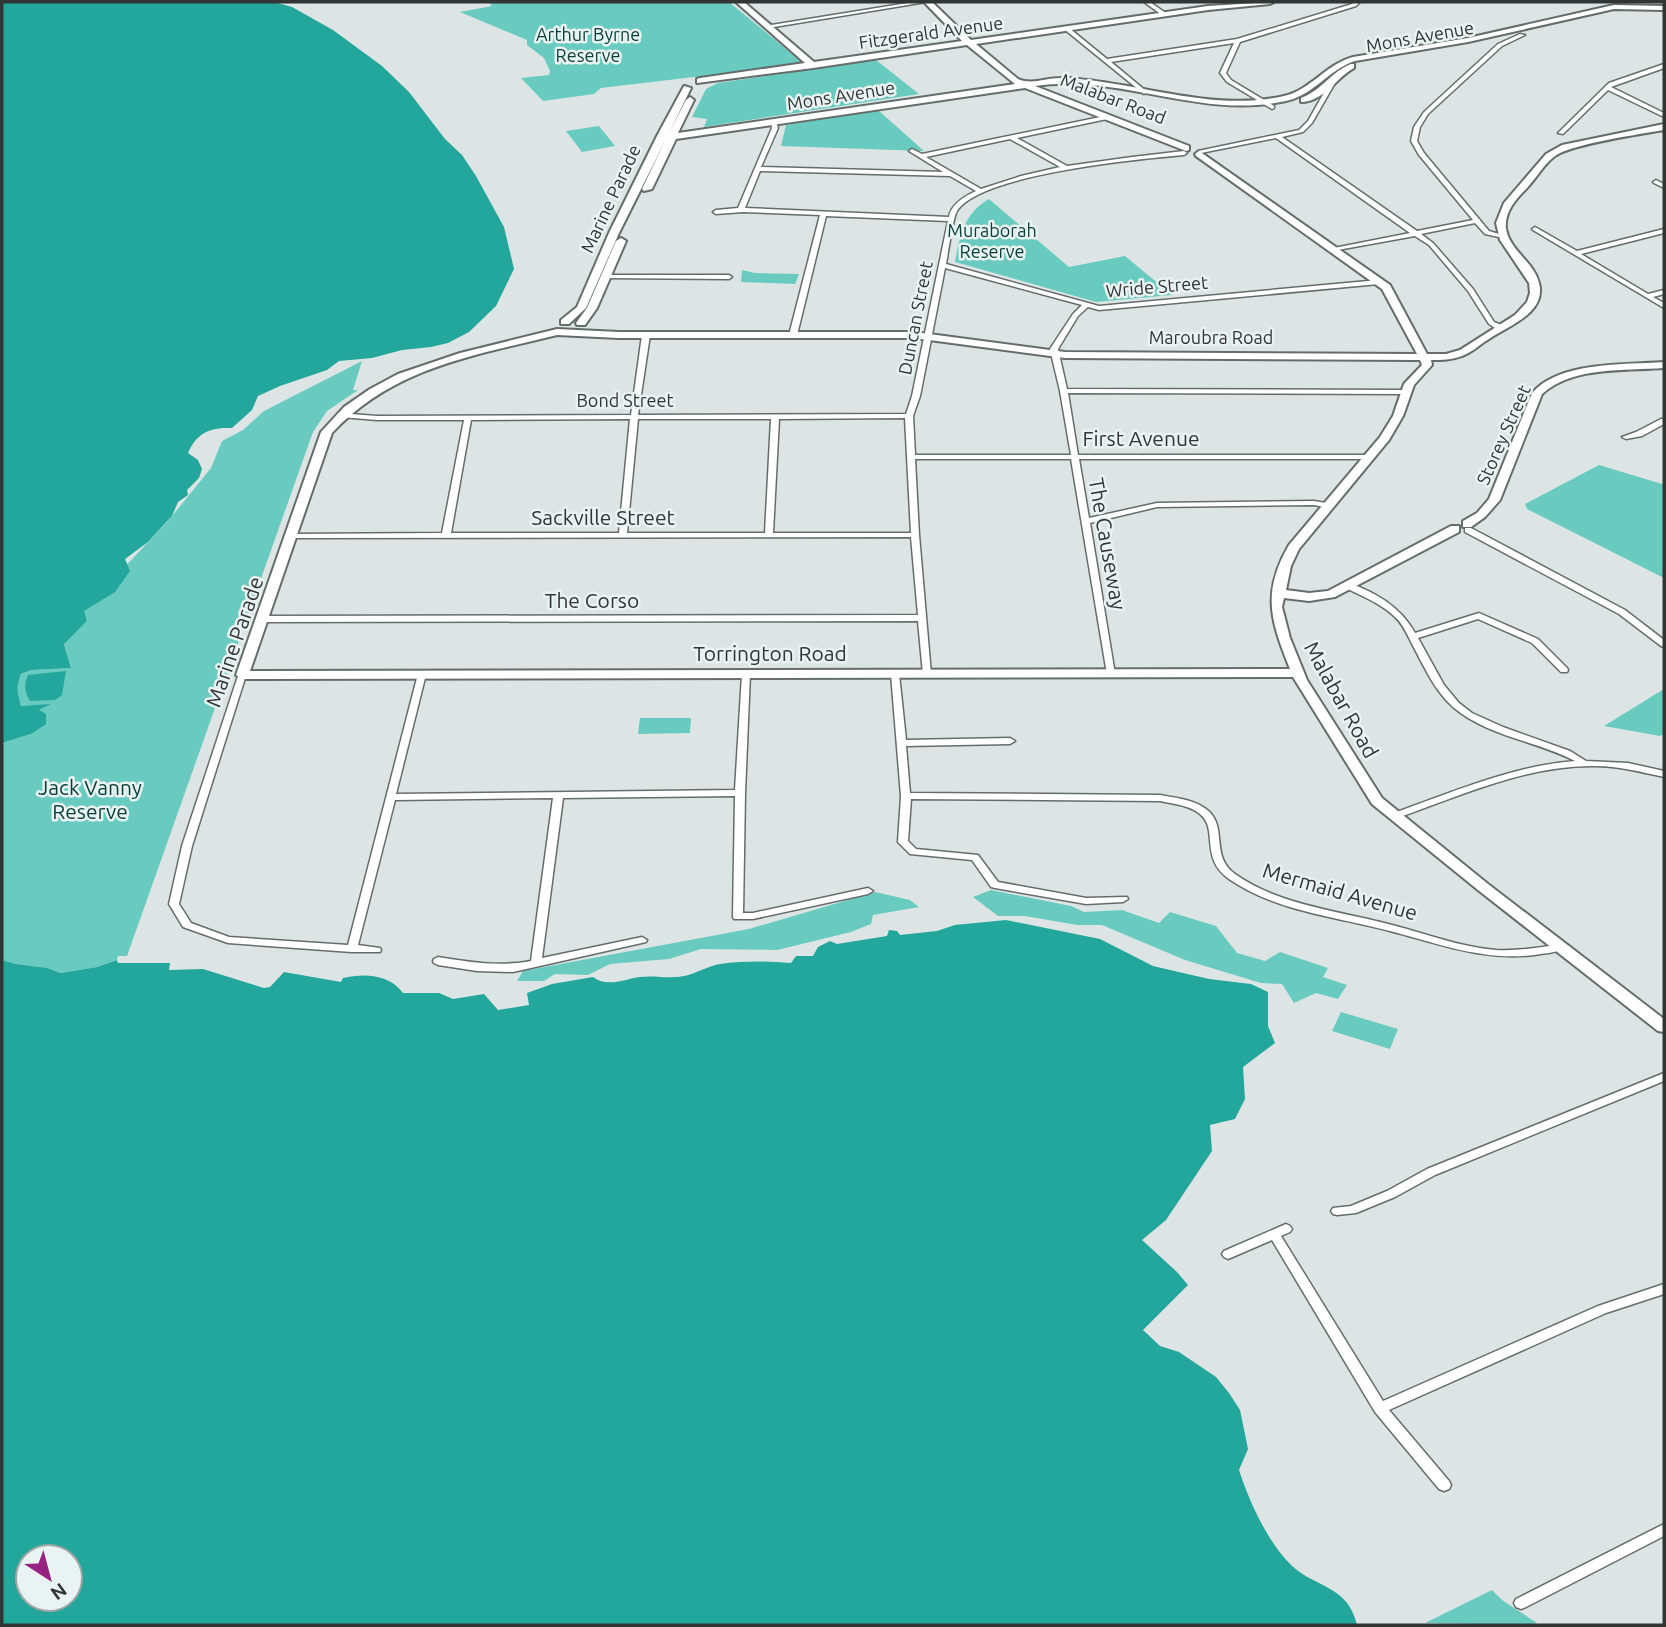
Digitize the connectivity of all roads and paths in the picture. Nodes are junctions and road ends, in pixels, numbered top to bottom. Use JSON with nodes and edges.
{"nodes":[{"id":1,"x":740,"y":2,"type":"edge"},
{"id":2,"x":926,"y":2,"type":"edge"},
{"id":3,"x":941,"y":2,"type":"edge"},
{"id":4,"x":1147,"y":2,"type":"edge"},
{"id":5,"x":1269,"y":2,"type":"edge"},
{"id":6,"x":1357,"y":2,"type":"edge"},
{"id":7,"x":1664,"y":10,"type":"edge"},
{"id":8,"x":1164,"y":14,"type":"junction"},
{"id":9,"x":768,"y":26,"type":"junction"},
{"id":10,"x":1066,"y":29,"type":"junction"},
{"id":11,"x":971,"y":33,"type":"junction"},
{"id":12,"x":1522,"y":35,"type":"junction"},
{"id":13,"x":1009,"y":37,"type":"junction"},
{"id":14,"x":981,"y":41,"type":"junction"},
{"id":15,"x":1238,"y":41,"type":"junction"},
{"id":16,"x":970,"y":43,"type":"junction"},
{"id":17,"x":1106,"y":61,"type":"junction"},
{"id":18,"x":813,"y":66,"type":"junction"},
{"id":19,"x":1664,"y":66,"type":"edge"},
{"id":20,"x":1332,"y":83,"type":"junction"},
{"id":21,"x":697,"y":85,"type":"joint"},
{"id":22,"x":1025,"y":85,"type":"junction"},
{"id":23,"x":1607,"y":87,"type":"junction"},
{"id":24,"x":1144,"y":92,"type":"junction"},
{"id":25,"x":1299,"y":94,"type":"junction"},
{"id":26,"x":1308,"y":99,"type":"junction"},
{"id":27,"x":1269,"y":105,"type":"junction"},
{"id":28,"x":1318,"y":106,"type":"junction"},
{"id":29,"x":1664,"y":116,"type":"edge"},
{"id":30,"x":1105,"y":118,"type":"junction"},
{"id":31,"x":774,"y":123,"type":"junction"},
{"id":32,"x":1664,"y":127,"type":"edge"},
{"id":33,"x":1561,"y":133,"type":"dead end"},
{"id":34,"x":667,"y":136,"type":"junction"},
{"id":35,"x":1279,"y":137,"type":"junction"},
{"id":36,"x":1012,"y":138,"type":"junction"},
{"id":37,"x":1185,"y":150,"type":"junction"},
{"id":38,"x":912,"y":151,"type":"dead end"},
{"id":39,"x":1200,"y":152,"type":"junction"},
{"id":40,"x":921,"y":156,"type":"junction"},
{"id":41,"x":757,"y":169,"type":"junction"},
{"id":42,"x":1068,"y":169,"type":"junction"},
{"id":43,"x":950,"y":174,"type":"junction"},
{"id":44,"x":1660,"y":181,"type":"edge"},
{"id":45,"x":1664,"y":187,"type":"edge"},
{"id":46,"x":979,"y":190,"type":"junction"},
{"id":47,"x":743,"y":210,"type":"junction"},
{"id":48,"x":716,"y":212,"type":"dead end"},
{"id":49,"x":823,"y":215,"type":"junction"},
{"id":50,"x":951,"y":219,"type":"junction"},
{"id":51,"x":1478,"y":221,"type":"junction"},
{"id":52,"x":1535,"y":229,"type":"dead end"},
{"id":53,"x":1664,"y":231,"type":"edge"},
{"id":54,"x":1415,"y":232,"type":"junction"},
{"id":55,"x":1503,"y":236,"type":"junction"},
{"id":56,"x":1334,"y":250,"type":"junction"},
{"id":57,"x":1577,"y":253,"type":"junction"},
{"id":58,"x":943,"y":265,"type":"junction"},
{"id":59,"x":606,"y":277,"type":"junction"},
{"id":60,"x":729,"y":277,"type":"dead end"},
{"id":61,"x":1379,"y":282,"type":"junction"},
{"id":62,"x":1664,"y":292,"type":"edge"},
{"id":63,"x":1648,"y":296,"type":"junction"},
{"id":64,"x":1085,"y":306,"type":"junction"},
{"id":65,"x":1664,"y":306,"type":"edge"},
{"id":66,"x":561,"y":327,"type":"junction"},
{"id":67,"x":580,"y":328,"type":"junction"},
{"id":68,"x":1502,"y":328,"type":"junction"},
{"id":69,"x":1411,"y":332,"type":"junction"},
{"id":70,"x":646,"y":335,"type":"junction"},
{"id":71,"x":793,"y":335,"type":"junction"},
{"id":72,"x":929,"y":336,"type":"junction"},
{"id":73,"x":1480,"y":340,"type":"junction"},
{"id":74,"x":1464,"y":353,"type":"junction"},
{"id":75,"x":1055,"y":354,"type":"junction"},
{"id":76,"x":1393,"y":355,"type":"junction"},
{"id":77,"x":1423,"y":355,"type":"junction"},
{"id":78,"x":1663,"y":366,"type":"edge"},
{"id":79,"x":1416,"y":374,"type":"junction"},
{"id":80,"x":1064,"y":391,"type":"junction"},
{"id":81,"x":1405,"y":392,"type":"junction"},
{"id":82,"x":341,"y":415,"type":"junction"},
{"id":83,"x":909,"y":415,"type":"junction"},
{"id":84,"x":775,"y":416,"type":"junction"},
{"id":85,"x":634,"y":417,"type":"junction"},
{"id":86,"x":468,"y":418,"type":"junction"},
{"id":87,"x":1664,"y":422,"type":"edge"},
{"id":88,"x":1626,"y":437,"type":"dead end"},
{"id":89,"x":1073,"y":456,"type":"junction"},
{"id":90,"x":913,"y":457,"type":"junction"},
{"id":91,"x":1369,"y":457,"type":"junction"},
{"id":92,"x":1329,"y":506,"type":"junction"},
{"id":93,"x":1087,"y":521,"type":"junction"},
{"id":94,"x":1463,"y":528,"type":"junction"},
{"id":95,"x":915,"y":535,"type":"junction"},
{"id":96,"x":291,"y":536,"type":"junction"},
{"id":97,"x":446,"y":536,"type":"junction"},
{"id":98,"x":623,"y":536,"type":"junction"},
{"id":99,"x":769,"y":536,"type":"junction"},
{"id":100,"x":1347,"y":585,"type":"junction"},
{"id":101,"x":1278,"y":593,"type":"junction"},
{"id":102,"x":922,"y":618,"type":"junction"},
{"id":103,"x":263,"y":619,"type":"junction"},
{"id":104,"x":1413,"y":637,"type":"junction"},
{"id":105,"x":1664,"y":644,"type":"edge"},
{"id":106,"x":1564,"y":670,"type":"dead end"},
{"id":107,"x":1297,"y":673,"type":"junction"},
{"id":108,"x":422,"y":674,"type":"junction"},
{"id":109,"x":746,"y":674,"type":"junction"},
{"id":110,"x":895,"y":674,"type":"junction"},
{"id":111,"x":927,"y":674,"type":"junction"},
{"id":112,"x":1111,"y":674,"type":"junction"},
{"id":113,"x":242,"y":675,"type":"junction"},
{"id":114,"x":1010,"y":740,"type":"dead end"},
{"id":115,"x":902,"y":743,"type":"junction"},
{"id":116,"x":1583,"y":761,"type":"junction"},
{"id":117,"x":1664,"y":774,"type":"edge"},
{"id":118,"x":740,"y":793,"type":"junction"},
{"id":119,"x":906,"y":796,"type":"junction"},
{"id":120,"x":391,"y":797,"type":"junction"},
{"id":121,"x":558,"y":797,"type":"junction"},
{"id":122,"x":1394,"y":816,"type":"junction"},
{"id":123,"x":868,"y":891,"type":"dead end"},
{"id":124,"x":1123,"y":899,"type":"dead end"},
{"id":125,"x":642,"y":940,"type":"dead end"},
{"id":126,"x":1560,"y":947,"type":"junction"},
{"id":127,"x":352,"y":949,"type":"junction"},
{"id":128,"x":376,"y":950,"type":"dead end"},
{"id":129,"x":438,"y":961,"type":"dead end"},
{"id":130,"x":536,"y":961,"type":"junction"},
{"id":131,"x":1664,"y":1027,"type":"edge"},
{"id":132,"x":1664,"y":1077,"type":"edge"},
{"id":133,"x":1337,"y":1211,"type":"dead end"},
{"id":134,"x":1228,"y":1254,"type":"dead end"},
{"id":135,"x":1664,"y":1289,"type":"edge"},
{"id":136,"x":1380,"y":1408,"type":"junction"},
{"id":137,"x":1444,"y":1485,"type":"dead end"},
{"id":138,"x":1664,"y":1531,"type":"edge"},
{"id":139,"x":1521,"y":1604,"type":"dead end"}],
"edges":[{"from":1,"to":9,"type":"street"},
{"from":2,"to":9,"type":"street"},
{"from":2,"to":16,"type":"street","name":"Malabar Road"},
{"from":3,"to":11,"type":"street","name":"Malabar Road"},
{"from":4,"to":8,"type":"street"},
{"from":5,"to":8,"type":"street","name":"Fitzgerald Avenue"},
{"from":6,"to":15,"type":"street"},
{"from":7,"to":12,"type":"street","name":"Mons Avenue"},
{"from":7,"to":25,"type":"street","name":"Mons Avenue"},
{"from":8,"to":10,"type":"street","name":"Fitzgerald Avenue"},
{"from":9,"to":18,"type":"street"},
{"from":10,"to":13,"type":"street","name":"Fitzgerald Avenue"},
{"from":10,"to":17,"type":"street"},
{"from":11,"to":13,"type":"street"},
{"from":11,"to":14,"type":"street","name":"Malabar Road"},
{"from":12,"to":20,"type":"street","name":"Mons Avenue"},
{"from":12,"to":51,"type":"street"},
{"from":13,"to":14,"type":"street","name":"Fitzgerald Avenue"},
{"from":14,"to":16,"type":"street","name":"Fitzgerald Avenue"},
{"from":14,"to":22,"type":"street","name":"Malabar Road"},
{"from":15,"to":17,"type":"street"},
{"from":15,"to":27,"type":"street"},
{"from":16,"to":18,"type":"street","name":"Fitzgerald Avenue"},
{"from":16,"to":22,"type":"street","name":"Malabar Road"},
{"from":17,"to":24,"type":"street"},
{"from":18,"to":21,"type":"street","name":"Fitzgerald Avenue"},
{"from":19,"to":23,"type":"street"},
{"from":20,"to":26,"type":"street","name":"Mons Avenue"},
{"from":20,"to":28,"type":"street"},
{"from":21,"to":34,"type":"street","name":"Marine Parade"},
{"from":22,"to":24,"type":"street","name":"Mons Avenue"},
{"from":22,"to":27,"type":"street","name":"Mons Avenue"},
{"from":22,"to":30,"type":"street","name":"Malabar Road"},
{"from":22,"to":31,"type":"street","name":"Mons Avenue"},
{"from":23,"to":29,"type":"street"},
{"from":23,"to":33,"type":"street"},
{"from":24,"to":27,"type":"street","name":"Mons Avenue"},
{"from":25,"to":26,"type":"street"},
{"from":25,"to":27,"type":"street","name":"Mons Avenue"},
{"from":26,"to":27,"type":"street","name":"Mons Avenue"},
{"from":26,"to":28,"type":"street"},
{"from":28,"to":35,"type":"street"},
{"from":30,"to":36,"type":"street"},
{"from":30,"to":37,"type":"street","name":"Malabar Road"},
{"from":31,"to":34,"type":"street","name":"Mons Avenue"},
{"from":31,"to":41,"type":"street"},
{"from":32,"to":55,"type":"street"},
{"from":34,"to":59,"type":"street","name":"Marine Parade"},
{"from":34,"to":66,"type":"street","name":"Marine Parade"},
{"from":35,"to":39,"type":"street"},
{"from":35,"to":54,"type":"street"},
{"from":36,"to":40,"type":"street"},
{"from":36,"to":42,"type":"street"},
{"from":37,"to":39,"type":"street","name":"Malabar Road"},
{"from":37,"to":42,"type":"street"},
{"from":38,"to":40,"type":"street"},
{"from":39,"to":56,"type":"street"},
{"from":40,"to":43,"type":"street"},
{"from":41,"to":43,"type":"street"},
{"from":41,"to":47,"type":"street"},
{"from":42,"to":46,"type":"street"},
{"from":43,"to":46,"type":"street"},
{"from":44,"to":45,"type":"street"},
{"from":46,"to":50,"type":"street"},
{"from":47,"to":48,"type":"street"},
{"from":47,"to":49,"type":"street"},
{"from":49,"to":50,"type":"street"},
{"from":49,"to":71,"type":"street"},
{"from":50,"to":58,"type":"street","name":"Duncan Street"},
{"from":51,"to":54,"type":"street"},
{"from":51,"to":55,"type":"street"},
{"from":52,"to":57,"type":"street"},
{"from":53,"to":57,"type":"street"},
{"from":54,"to":56,"type":"street"},
{"from":54,"to":68,"type":"street"},
{"from":55,"to":68,"type":"street"},
{"from":56,"to":61,"type":"street"},
{"from":57,"to":63,"type":"street"},
{"from":58,"to":64,"type":"street","name":"Wride Street"},
{"from":58,"to":72,"type":"street","name":"Duncan Street"},
{"from":59,"to":60,"type":"street"},
{"from":59,"to":67,"type":"street","name":"Marine Parade"},
{"from":61,"to":64,"type":"street","name":"Wride Street"},
{"from":61,"to":69,"type":"street"},
{"from":62,"to":63,"type":"street"},
{"from":63,"to":65,"type":"street"},
{"from":64,"to":75,"type":"street"},
{"from":66,"to":67,"type":"street","name":"Maroubra Road"},
{"from":66,"to":82,"type":"street","name":"Marine Parade"},
{"from":67,"to":70,"type":"street","name":"Maroubra Road"},
{"from":68,"to":73,"type":"street"},
{"from":69,"to":76,"type":"street"},
{"from":69,"to":77,"type":"street"},
{"from":70,"to":71,"type":"street","name":"Maroubra Road"},
{"from":70,"to":85,"type":"street"},
{"from":71,"to":72,"type":"street","name":"Maroubra Road"},
{"from":72,"to":75,"type":"street","name":"Maroubra Road"},
{"from":72,"to":83,"type":"street","name":"Duncan Street"},
{"from":73,"to":74,"type":"street"},
{"from":73,"to":77,"type":"street"},
{"from":74,"to":77,"type":"street","name":"Maroubra Road"},
{"from":74,"to":79,"type":"street"},
{"from":75,"to":76,"type":"street","name":"Maroubra Road"},
{"from":75,"to":80,"type":"street","name":"The Causeway"},
{"from":76,"to":77,"type":"street","name":"Maroubra Road"},
{"from":77,"to":79,"type":"street","name":"Malabar Road"},
{"from":78,"to":94,"type":"street","name":"Storey Street"},
{"from":79,"to":81,"type":"street","name":"Malabar Road"},
{"from":80,"to":81,"type":"street"},
{"from":80,"to":89,"type":"street","name":"The Causeway"},
{"from":81,"to":91,"type":"street","name":"Malabar Road"},
{"from":82,"to":86,"type":"street","name":"Bond Street"},
{"from":82,"to":96,"type":"street","name":"Marine Parade"},
{"from":83,"to":84,"type":"street","name":"Bond Street"},
{"from":83,"to":90,"type":"street","name":"Duncan Street"},
{"from":84,"to":85,"type":"street","name":"Bond Street"},
{"from":84,"to":99,"type":"street"},
{"from":85,"to":86,"type":"street","name":"Bond Street"},
{"from":85,"to":98,"type":"street"},
{"from":86,"to":97,"type":"street"},
{"from":87,"to":88,"type":"street"},
{"from":89,"to":90,"type":"street","name":"First Avenue"},
{"from":89,"to":91,"type":"street","name":"First Avenue"},
{"from":89,"to":93,"type":"street","name":"The Causeway"},
{"from":90,"to":95,"type":"street","name":"Duncan Street"},
{"from":91,"to":92,"type":"street","name":"Malabar Road"},
{"from":92,"to":93,"type":"street"},
{"from":92,"to":101,"type":"street","name":"Malabar Road"},
{"from":93,"to":112,"type":"street","name":"The Causeway"},
{"from":94,"to":100,"type":"street","name":"Storey Street"},
{"from":94,"to":105,"type":"street"},
{"from":95,"to":99,"type":"street","name":"Sackville Street"},
{"from":95,"to":102,"type":"street","name":"Duncan Street"},
{"from":96,"to":97,"type":"street","name":"Sackville Street"},
{"from":96,"to":103,"type":"street","name":"Marine Parade"},
{"from":97,"to":98,"type":"street","name":"Sackville Street"},
{"from":98,"to":99,"type":"street","name":"Sackville Street"},
{"from":100,"to":101,"type":"street","name":"Storey Street"},
{"from":100,"to":104,"type":"street"},
{"from":101,"to":107,"type":"street","name":"Malabar Road"},
{"from":102,"to":103,"type":"street","name":"The Corso"},
{"from":102,"to":111,"type":"street","name":"Duncan Street"},
{"from":103,"to":113,"type":"street","name":"Marine Parade"},
{"from":104,"to":106,"type":"street"},
{"from":104,"to":116,"type":"street"},
{"from":107,"to":112,"type":"street","name":"Torrington Road"},
{"from":107,"to":122,"type":"street","name":"Malabar Road"},
{"from":108,"to":109,"type":"street","name":"Torrington Road"},
{"from":108,"to":113,"type":"street","name":"Torrington Road"},
{"from":108,"to":120,"type":"street"},
{"from":109,"to":110,"type":"street","name":"Torrington Road"},
{"from":109,"to":118,"type":"street"},
{"from":110,"to":111,"type":"street","name":"Torrington Road"},
{"from":110,"to":115,"type":"street"},
{"from":111,"to":112,"type":"street","name":"Torrington Road"},
{"from":113,"to":127,"type":"street","name":"Marine Parade"},
{"from":114,"to":115,"type":"street"},
{"from":115,"to":119,"type":"street"},
{"from":116,"to":117,"type":"street"},
{"from":116,"to":122,"type":"street"},
{"from":118,"to":121,"type":"street"},
{"from":118,"to":123,"type":"street"},
{"from":119,"to":124,"type":"street"},
{"from":119,"to":126,"type":"street","name":"Mermaid Avenue"},
{"from":120,"to":121,"type":"street"},
{"from":120,"to":127,"type":"street"},
{"from":121,"to":130,"type":"street"},
{"from":122,"to":126,"type":"street","name":"Malabar Road"},
{"from":125,"to":130,"type":"street"},
{"from":126,"to":131,"type":"street","name":"Malabar Road"},
{"from":127,"to":128,"type":"street","name":"Marine Parade"},
{"from":129,"to":130,"type":"street"},
{"from":132,"to":133,"type":"street"},
{"from":134,"to":136,"type":"street"},
{"from":135,"to":136,"type":"street"},
{"from":136,"to":137,"type":"street"},
{"from":138,"to":139,"type":"street"}]}
